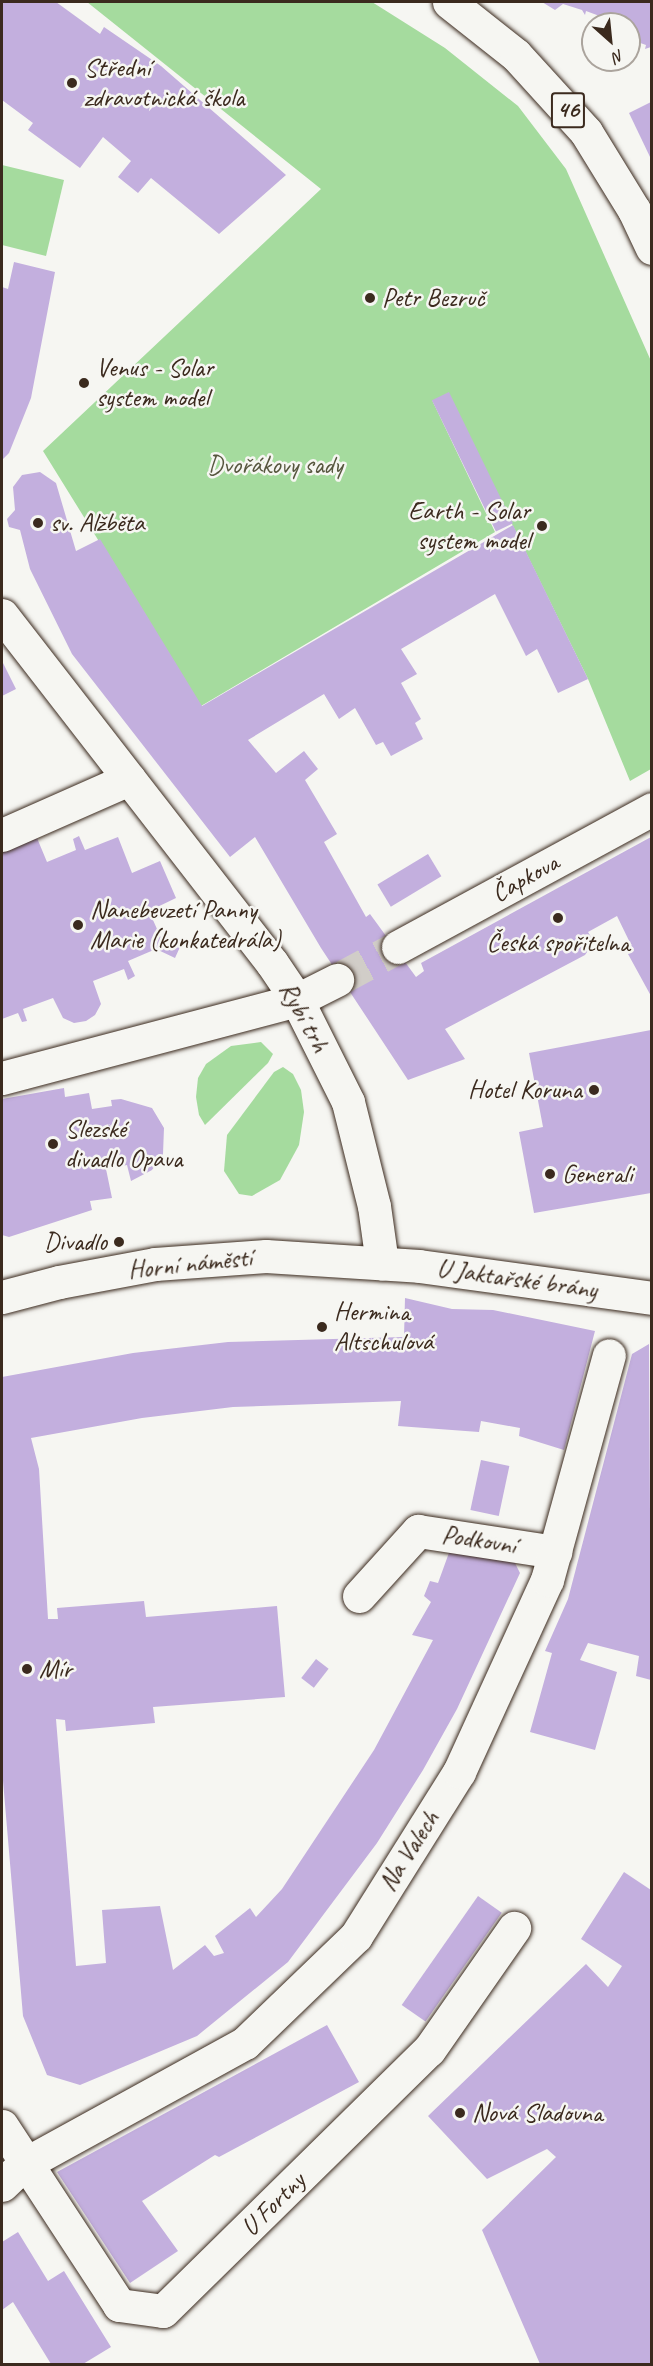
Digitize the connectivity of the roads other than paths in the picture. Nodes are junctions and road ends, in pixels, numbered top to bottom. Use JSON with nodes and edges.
{"nodes":[{"id":1,"x":449,"y":2,"type":"edge"},
{"id":2,"x":651,"y":248,"type":"edge"},
{"id":3,"x":2,"y":615,"type":"edge"},
{"id":4,"x":129,"y":779,"type":"junction"},
{"id":5,"x":651,"y":809,"type":"edge"},
{"id":6,"x":2,"y":835,"type":"edge"},
{"id":7,"x":398,"y":947,"type":"tunnel mouth"},
{"id":8,"x":338,"y":980,"type":"tunnel mouth"},
{"id":9,"x":297,"y":1000,"type":"junction"},
{"id":10,"x":2,"y":1078,"type":"edge"},
{"id":11,"x":382,"y":1263,"type":"junction"},
{"id":12,"x":2,"y":1297,"type":"edge"},
{"id":13,"x":651,"y":1298,"type":"edge"},
{"id":14,"x":609,"y":1355,"type":"dead end"},
{"id":15,"x":555,"y":1552,"type":"junction"},
{"id":16,"x":359,"y":1596,"type":"dead end"},
{"id":17,"x":514,"y":1928,"type":"dead end"},
{"id":18,"x":2,"y":2126,"type":"edge"},
{"id":19,"x":12,"y":2175,"type":"edge"}],
"edges":[{"from":1,"to":2,"type":"street","number":"46"},
{"from":3,"to":4,"type":"street","name":"Rybí trh"},
{"from":4,"to":6,"type":"street"},
{"from":4,"to":9,"type":"street","name":"Rybí trh"},
{"from":5,"to":7,"type":"street","name":"Čapkova"},
{"from":8,"to":9,"type":"street"},
{"from":9,"to":10,"type":"street"},
{"from":9,"to":11,"type":"street","name":"Rybí trh"},
{"from":11,"to":12,"type":"street","name":"Horní náměstí"},
{"from":11,"to":13,"type":"street","name":"U Jaktařské brány"},
{"from":14,"to":15,"type":"street","name":"Na Valech"},
{"from":15,"to":16,"type":"street","name":"Podkovní"},
{"from":15,"to":19,"type":"street","name":"Na Valech"},
{"from":17,"to":19,"type":"street","name":"U Fortny"},
{"from":18,"to":19,"type":"street"}]}
